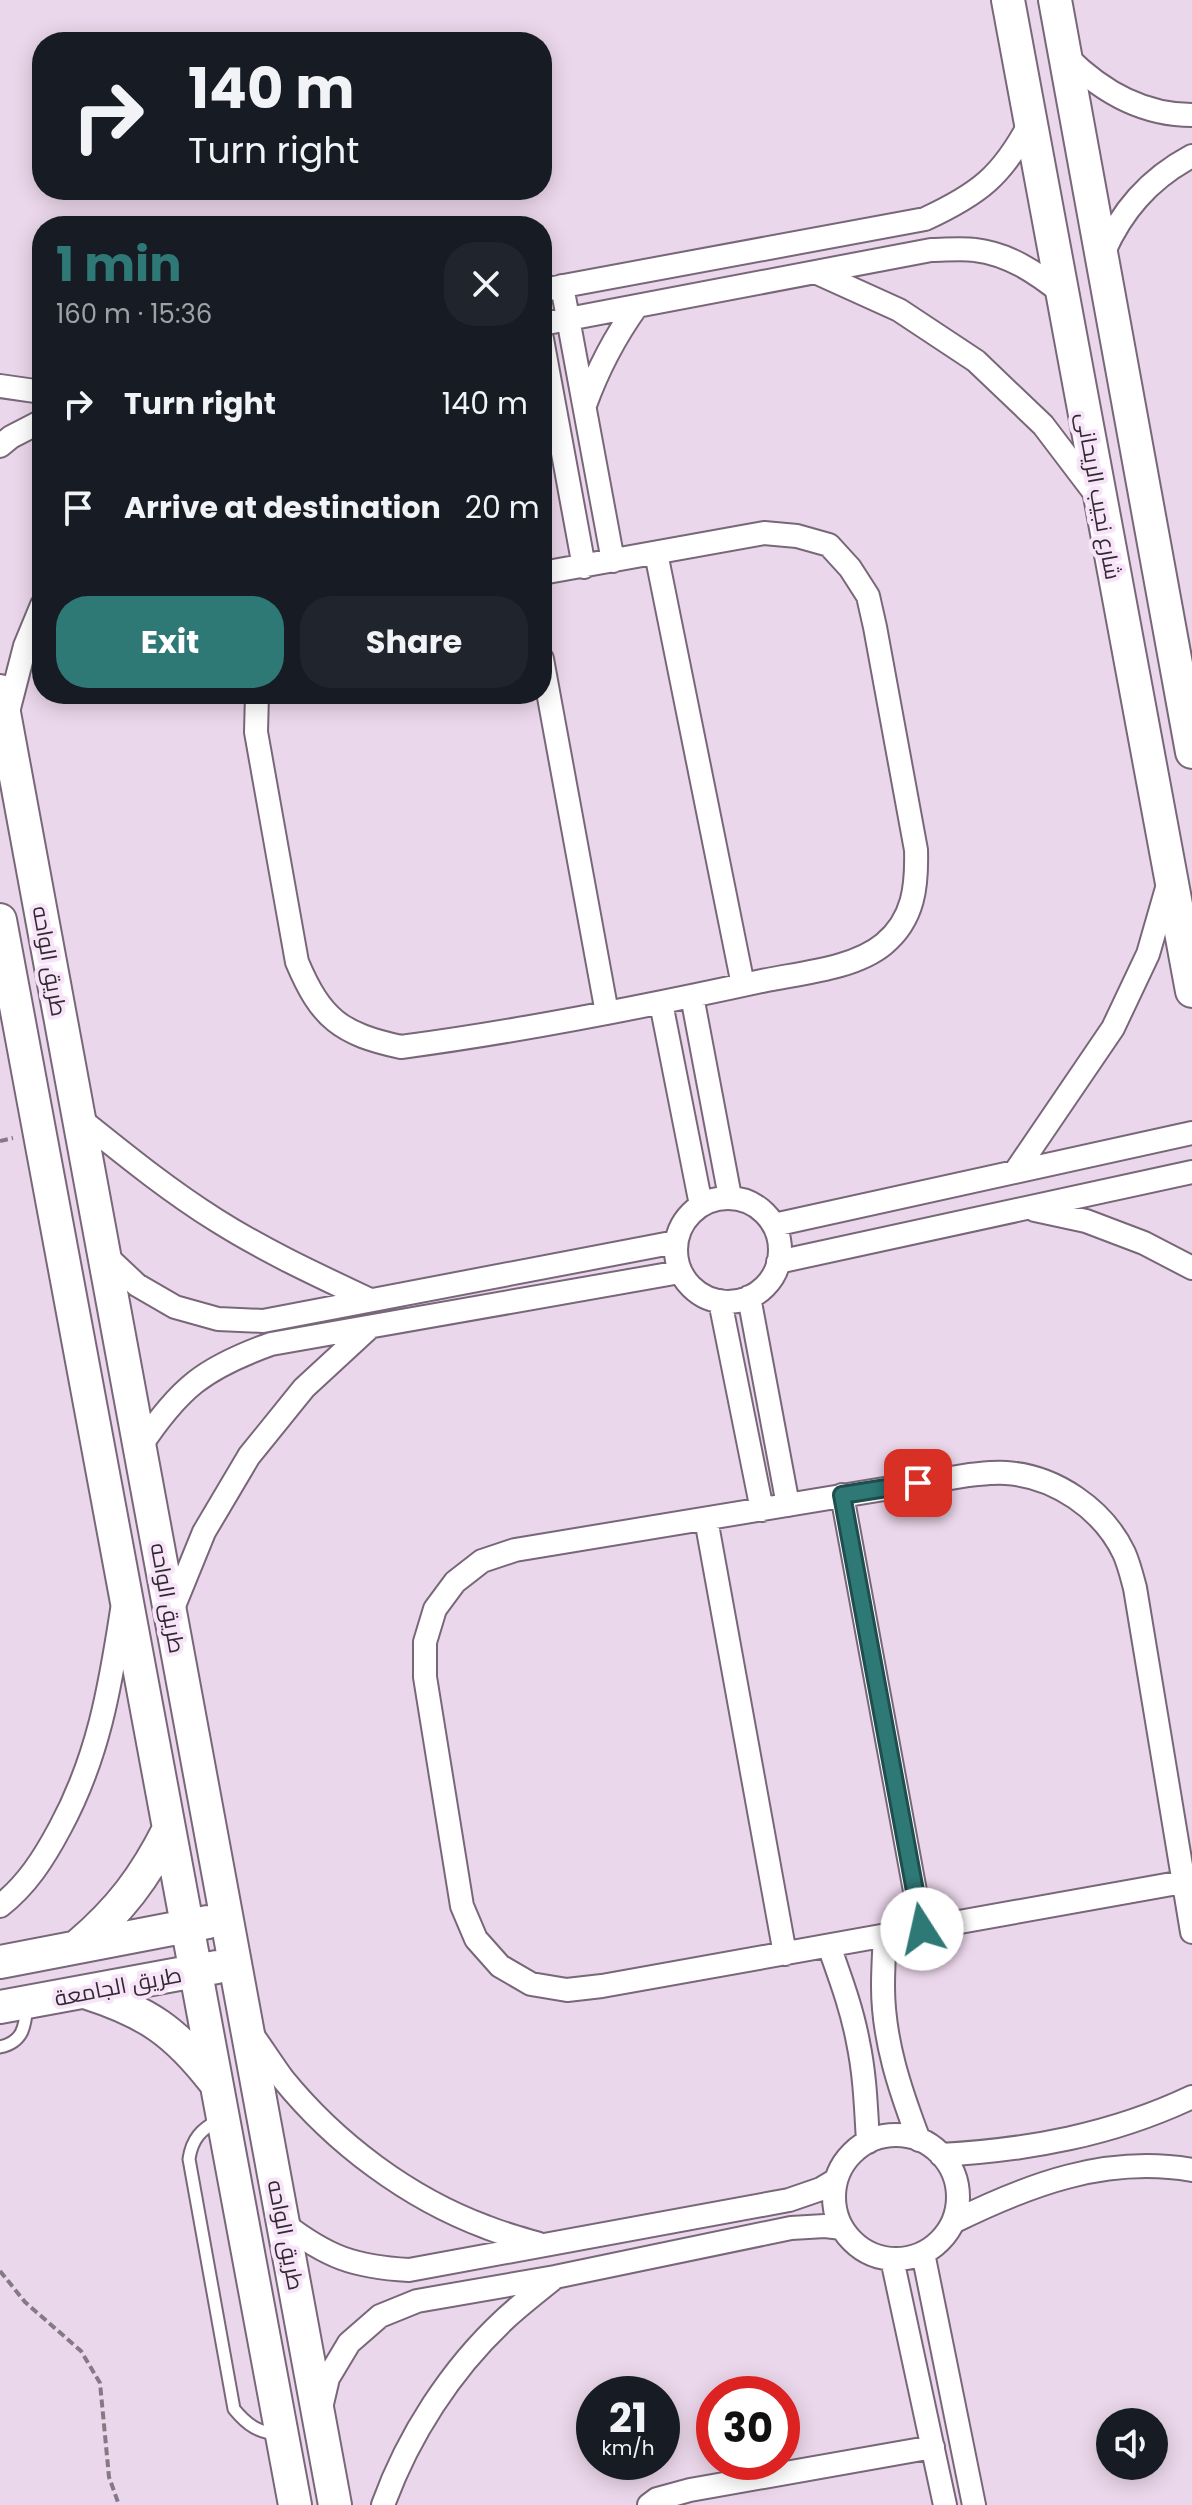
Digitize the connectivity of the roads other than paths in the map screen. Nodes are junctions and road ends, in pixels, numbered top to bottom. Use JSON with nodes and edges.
{"nodes":[{"id":1,"x":1008,"y":0,"type":"edge"},
{"id":2,"x":1055,"y":0,"type":"edge"},
{"id":3,"x":1067,"y":57,"type":"junction"},
{"id":4,"x":1192,"y":115,"type":"edge"},
{"id":5,"x":1030,"y":123,"type":"junction"},
{"id":6,"x":1192,"y":156,"type":"edge"},
{"id":7,"x":925,"y":219,"type":"junction"},
{"id":8,"x":931,"y":250,"type":"junction"},
{"id":9,"x":1102,"y":256,"type":"junction"},
{"id":10,"x":815,"y":272,"type":"junction"},
{"id":11,"x":552,"y":288,"type":"edge"},
{"id":12,"x":1063,"y":294,"type":"junction"},
{"id":13,"x":637,"y":306,"type":"junction"},
{"id":14,"x":568,"y":319,"type":"junction"},
{"id":15,"x":552,"y":322,"type":"edge"},
{"id":16,"x":0,"y":386,"type":"edge"},
{"id":17,"x":32,"y":391,"type":"edge"},
{"id":18,"x":585,"y":407,"type":"junction"},
{"id":19,"x":552,"y":418,"type":"edge"},
{"id":20,"x":32,"y":426,"type":"edge"},
{"id":21,"x":0,"y":446,"type":"edge"},
{"id":22,"x":1099,"y":499,"type":"junction"},
{"id":23,"x":656,"y":553,"type":"junction"},
{"id":24,"x":613,"y":561,"type":"junction"},
{"id":25,"x":584,"y":567,"type":"junction"},
{"id":26,"x":552,"y":572,"type":"edge"},
{"id":27,"x":32,"y":629,"type":"edge"},
{"id":28,"x":257,"y":704,"type":"edge"},
{"id":29,"x":550,"y":704,"type":"edge"},
{"id":30,"x":3,"y":706,"type":"edge"},
{"id":31,"x":1191,"y":745,"type":"edge"},
{"id":32,"x":1147,"y":748,"type":"junction"},
{"id":33,"x":1171,"y":876,"type":"junction"},
{"id":34,"x":0,"y":920,"type":"edge"},
{"id":35,"x":743,"y":985,"type":"junction"},
{"id":36,"x":1192,"y":991,"type":"edge"},
{"id":37,"x":692,"y":996,"type":"junction"},
{"id":38,"x":661,"y":1003,"type":"junction"},
{"id":39,"x":607,"y":1013,"type":"junction"},
{"id":40,"x":79,"y":1118,"type":"junction"},
{"id":41,"x":1192,"y":1133,"type":"edge"},
{"id":42,"x":1015,"y":1172,"type":"junction"},
{"id":43,"x":1192,"y":1172,"type":"edge"},
{"id":44,"x":730,"y":1197,"type":"junction"},
{"id":45,"x":701,"y":1205,"type":"junction"},
{"id":46,"x":1025,"y":1208,"type":"junction"},
{"id":47,"x":774,"y":1225,"type":"junction"},
{"id":48,"x":676,"y":1242,"type":"junction"},
{"id":49,"x":104,"y":1254,"type":"junction"},
{"id":50,"x":778,"y":1262,"type":"junction"},
{"id":51,"x":1192,"y":1268,"type":"edge"},
{"id":52,"x":680,"y":1272,"type":"junction"},
{"id":53,"x":749,"y":1297,"type":"junction"},
{"id":54,"x":368,"y":1299,"type":"junction"},
{"id":55,"x":720,"y":1301,"type":"junction"},
{"id":56,"x":369,"y":1328,"type":"junction"},
{"id":57,"x":140,"y":1447,"type":"junction"},
{"id":58,"x":842,"y":1495,"type":"junction"},
{"id":59,"x":788,"y":1505,"type":"junction"},
{"id":60,"x":762,"y":1510,"type":"junction"},
{"id":61,"x":706,"y":1519,"type":"junction"},
{"id":62,"x":125,"y":1589,"type":"junction"},
{"id":63,"x":171,"y":1614,"type":"junction"},
{"id":64,"x":169,"y":1829,"type":"junction"},
{"id":65,"x":1183,"y":1882,"type":"junction"},
{"id":66,"x":0,"y":1906,"type":"edge"},
{"id":67,"x":227,"y":1918,"type":"junction"},
{"id":68,"x":187,"y":1926,"type":"junction"},
{"id":69,"x":922,"y":1929,"type":"junction"},
{"id":70,"x":1192,"y":1932,"type":"edge"},
{"id":71,"x":885,"y":1936,"type":"junction"},
{"id":72,"x":829,"y":1946,"type":"junction"},
{"id":73,"x":76,"y":1947,"type":"junction"},
{"id":74,"x":785,"y":1954,"type":"junction"},
{"id":75,"x":0,"y":1962,"type":"edge"},
{"id":76,"x":235,"y":1964,"type":"junction"},
{"id":77,"x":196,"y":1971,"type":"junction"},
{"id":78,"x":85,"y":1992,"type":"junction"},
{"id":79,"x":14,"y":2005,"type":"edge"},
{"id":80,"x":247,"y":2028,"type":"junction"},
{"id":81,"x":0,"y":2047,"type":"edge"},
{"id":82,"x":218,"y":2086,"type":"junction"},
{"id":83,"x":1192,"y":2097,"type":"edge"},
{"id":84,"x":919,"y":2140,"type":"junction"},
{"id":85,"x":868,"y":2142,"type":"junction"},
{"id":86,"x":941,"y":2155,"type":"junction"},
{"id":87,"x":1192,"y":2170,"type":"edge"},
{"id":88,"x":836,"y":2180,"type":"junction"},
{"id":89,"x":953,"y":2222,"type":"junction"},
{"id":90,"x":283,"y":2223,"type":"junction"},
{"id":91,"x":842,"y":2228,"type":"junction"},
{"id":92,"x":555,"y":2244,"type":"junction"},
{"id":93,"x":923,"y":2253,"type":"junction"},
{"id":94,"x":892,"y":2259,"type":"junction"},
{"id":95,"x":563,"y":2275,"type":"junction"},
{"id":96,"x":318,"y":2408,"type":"junction"},
{"id":97,"x":279,"y":2420,"type":"junction"},
{"id":98,"x":933,"y":2447,"type":"junction"},
{"id":99,"x":288,"y":2496,"type":"edge"},
{"id":100,"x":335,"y":2505,"type":"edge"},
{"id":101,"x":383,"y":2505,"type":"edge"},
{"id":102,"x":649,"y":2505,"type":"edge"},
{"id":103,"x":945,"y":2505,"type":"edge"},
{"id":104,"x":974,"y":2505,"type":"edge"}],
"edges":[{"from":1,"to":5,"type":"street","name":"شارع نجيب الريحانى"},
{"from":2,"to":3,"type":"street","name":"شارع نجيب الريحانى"},
{"from":3,"to":4,"type":"street"},
{"from":3,"to":9,"type":"street","name":"شارع نجيب الريحانى"},
{"from":5,"to":7,"type":"street"},
{"from":5,"to":12,"type":"street","name":"شارع نجيب الريحانى"},
{"from":6,"to":9,"type":"street"},
{"from":7,"to":8,"type":"street"},
{"from":7,"to":11,"type":"street"},
{"from":8,"to":10,"type":"street"},
{"from":8,"to":12,"type":"street"},
{"from":9,"to":31,"type":"street","name":"شارع نجيب الريحانى"},
{"from":10,"to":13,"type":"street"},
{"from":10,"to":22,"type":"street"},
{"from":11,"to":14,"type":"street"},
{"from":12,"to":22,"type":"street","name":"شارع نجيب الريحانى"},
{"from":13,"to":14,"type":"street"},
{"from":13,"to":18,"type":"street"},
{"from":14,"to":15,"type":"street"},
{"from":14,"to":18,"type":"street"},
{"from":16,"to":17,"type":"street"},
{"from":18,"to":24,"type":"street"},
{"from":19,"to":25,"type":"street"},
{"from":20,"to":21,"type":"street"},
{"from":22,"to":32,"type":"street","name":"شارع نجيب الريحانى"},
{"from":23,"to":24,"type":"street"},
{"from":23,"to":35,"type":"street"},
{"from":23,"to":35,"type":"street"},
{"from":24,"to":25,"type":"street"},
{"from":25,"to":26,"type":"street"},
{"from":27,"to":30,"type":"street"},
{"from":28,"to":39,"type":"street"},
{"from":29,"to":39,"type":"street"},
{"from":30,"to":40,"type":"street","name":"طريق الواحه"},
{"from":31,"to":32,"type":"street"},
{"from":32,"to":33,"type":"street","name":"شارع نجيب الريحانى"},
{"from":33,"to":36,"type":"street","name":"شارع نجيب الريحانى"},
{"from":33,"to":42,"type":"street"},
{"from":34,"to":62,"type":"street","name":"طريق الواحه"},
{"from":35,"to":37,"type":"street"},
{"from":37,"to":38,"type":"street"},
{"from":37,"to":44,"type":"street"},
{"from":38,"to":39,"type":"street"},
{"from":38,"to":45,"type":"street"},
{"from":40,"to":49,"type":"street","name":"طريق الواحه"},
{"from":40,"to":54,"type":"street"},
{"from":41,"to":42,"type":"street"},
{"from":42,"to":47,"type":"street"},
{"from":43,"to":46,"type":"street"},
{"from":44,"to":45,"type":"street"},
{"from":44,"to":47,"type":"street"},
{"from":45,"to":48,"type":"street"},
{"from":46,"to":50,"type":"street"},
{"from":46,"to":51,"type":"street"},
{"from":47,"to":50,"type":"street"},
{"from":48,"to":52,"type":"street"},
{"from":48,"to":54,"type":"street"},
{"from":49,"to":54,"type":"street"},
{"from":49,"to":57,"type":"street","name":"طريق الواحه"},
{"from":50,"to":53,"type":"street"},
{"from":52,"to":55,"type":"street"},
{"from":52,"to":56,"type":"street"},
{"from":53,"to":55,"type":"street"},
{"from":53,"to":59,"type":"street"},
{"from":55,"to":60,"type":"street"},
{"from":56,"to":57,"type":"street"},
{"from":56,"to":63,"type":"street"},
{"from":57,"to":63,"type":"street","name":"طريق الواحه"},
{"from":58,"to":59,"type":"street"},
{"from":58,"to":65,"type":"street"},
{"from":58,"to":69,"type":"street"},
{"from":59,"to":60,"type":"street"},
{"from":60,"to":61,"type":"street"},
{"from":61,"to":74,"type":"street"},
{"from":61,"to":74,"type":"street"},
{"from":62,"to":64,"type":"street","name":"طريق الواحه"},
{"from":62,"to":66,"type":"street"},
{"from":63,"to":67,"type":"street","name":"طريق الواحه"},
{"from":64,"to":68,"type":"street","name":"طريق الواحه"},
{"from":64,"to":73,"type":"street"},
{"from":65,"to":69,"type":"street"},
{"from":65,"to":70,"type":"street"},
{"from":67,"to":68,"type":"street","name":"طريق الجامعة"},
{"from":67,"to":76,"type":"street","name":"طريق الواحه"},
{"from":68,"to":73,"type":"street","name":"طريق الجامعة"},
{"from":68,"to":77,"type":"street","name":"طريق الواحه"},
{"from":69,"to":71,"type":"street"},
{"from":71,"to":72,"type":"street"},
{"from":71,"to":84,"type":"street"},
{"from":72,"to":74,"type":"street"},
{"from":72,"to":85,"type":"street"},
{"from":73,"to":75,"type":"street","name":"طريق الجامعة"},
{"from":76,"to":77,"type":"street","name":"طريق الجامعة"},
{"from":76,"to":80,"type":"street","name":"طريق الواحه"},
{"from":77,"to":78,"type":"street","name":"طريق الجامعة"},
{"from":77,"to":82,"type":"street","name":"طريق الواحه"},
{"from":78,"to":79,"type":"street","name":"طريق الجامعة"},
{"from":78,"to":82,"type":"street"},
{"from":79,"to":81,"type":"lane"},
{"from":80,"to":90,"type":"street","name":"طريق الواحه"},
{"from":80,"to":92,"type":"street"},
{"from":82,"to":97,"type":"street","name":"طريق الواحه"},
{"from":83,"to":86,"type":"street"},
{"from":84,"to":85,"type":"street"},
{"from":84,"to":86,"type":"street"},
{"from":85,"to":88,"type":"street"},
{"from":86,"to":89,"type":"street"},
{"from":87,"to":89,"type":"street"},
{"from":88,"to":91,"type":"street"},
{"from":88,"to":92,"type":"street"},
{"from":89,"to":93,"type":"street"},
{"from":90,"to":92,"type":"street"},
{"from":90,"to":96,"type":"street","name":"طريق الواحه"},
{"from":91,"to":94,"type":"street"},
{"from":91,"to":95,"type":"street"},
{"from":92,"to":95,"type":"street"},
{"from":93,"to":94,"type":"street"},
{"from":93,"to":104,"type":"street"},
{"from":94,"to":98,"type":"street"},
{"from":95,"to":96,"type":"street"},
{"from":95,"to":101,"type":"street"},
{"from":96,"to":97,"type":"street"},
{"from":96,"to":100,"type":"street","name":"طريق الواحه"},
{"from":97,"to":99,"type":"street","name":"طريق الواحه"},
{"from":98,"to":102,"type":"street"},
{"from":98,"to":103,"type":"street"}]}
